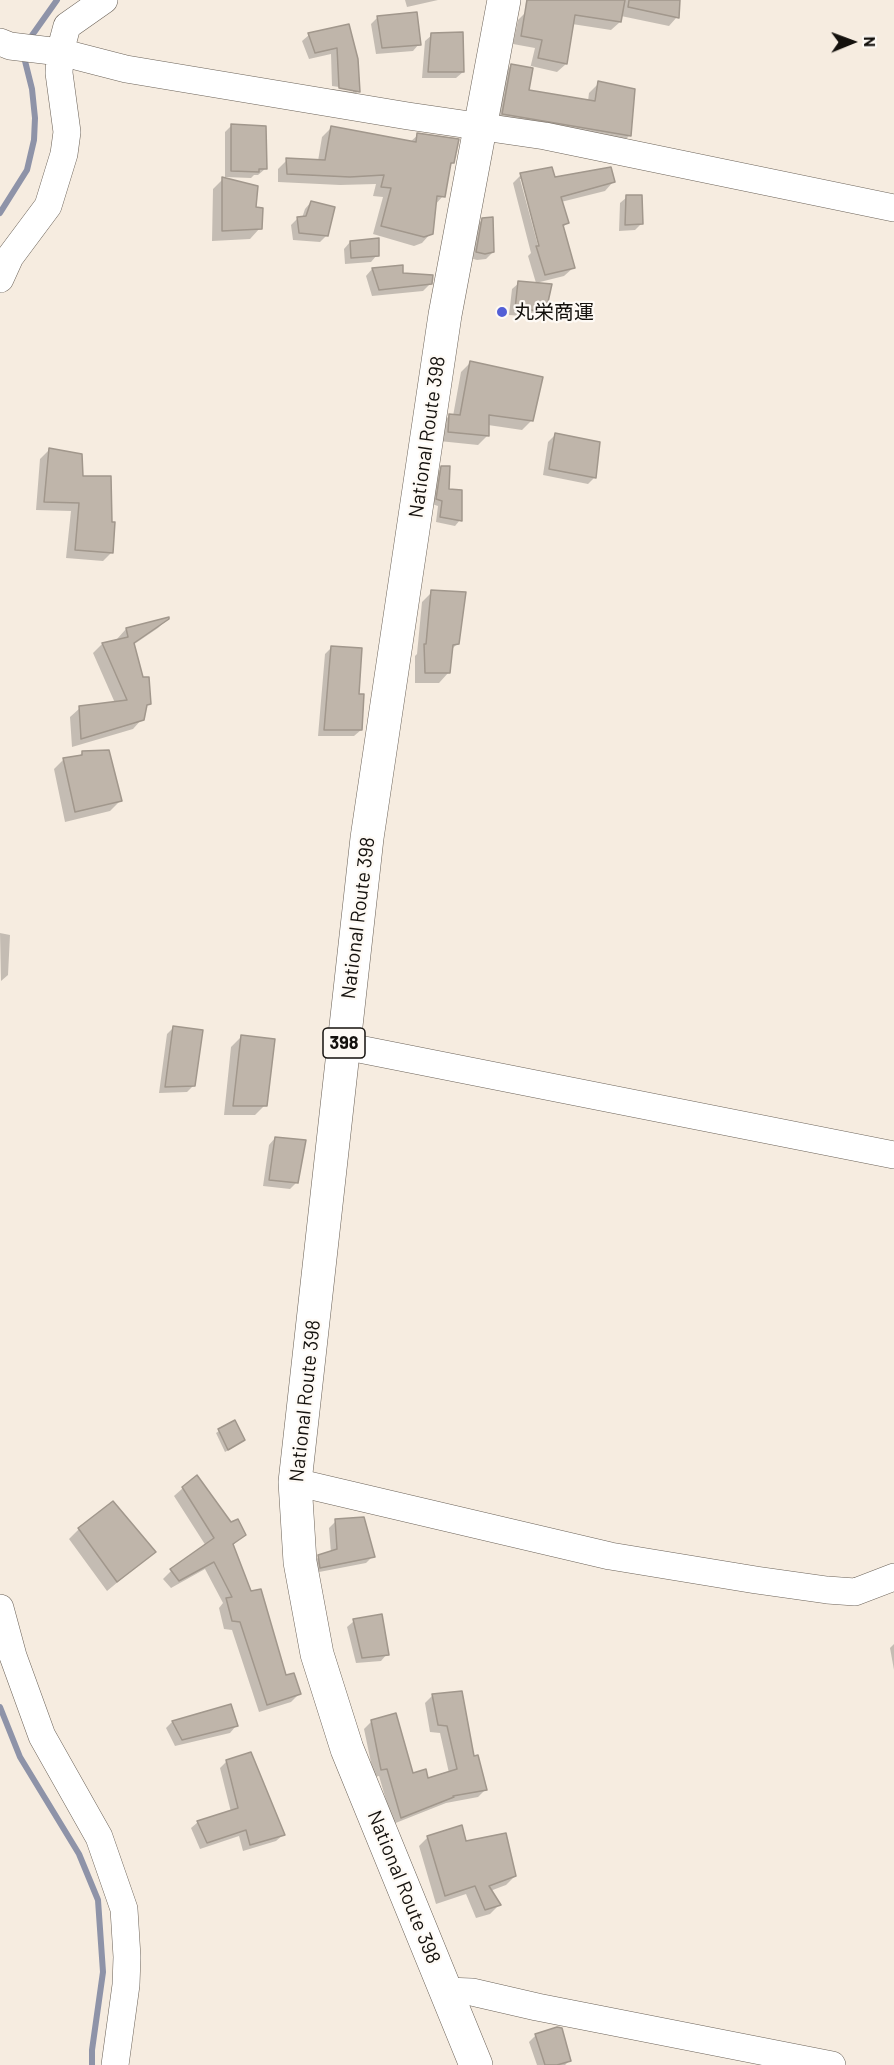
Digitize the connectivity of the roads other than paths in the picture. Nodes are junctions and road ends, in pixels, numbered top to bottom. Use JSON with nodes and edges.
{"nodes":[{"id":1,"x":104,"y":0,"type":"edge"},
{"id":2,"x":504,"y":0,"type":"edge"},
{"id":3,"x":7,"y":44,"type":"edge"},
{"id":4,"x":50,"y":51,"type":"junction"},
{"id":5,"x":481,"y":128,"type":"junction"},
{"id":6,"x":894,"y":208,"type":"edge"},
{"id":7,"x":0,"y":279,"type":"edge"},
{"id":8,"x":344,"y":1046,"type":"junction"},
{"id":9,"x":894,"y":1155,"type":"edge"},
{"id":10,"x":295,"y":1482,"type":"junction"},
{"id":11,"x":894,"y":1577,"type":"edge"},
{"id":12,"x":0,"y":1608,"type":"edge"},
{"id":13,"x":446,"y":1990,"type":"junction"},
{"id":14,"x":795,"y":2062,"type":"edge"},
{"id":15,"x":115,"y":2065,"type":"edge"},
{"id":16,"x":477,"y":2065,"type":"edge"},
{"id":17,"x":832,"y":2065,"type":"edge"}],
"edges":[{"from":1,"to":4,"type":"street"},
{"from":2,"to":5,"type":"highway","name":"National Route 398","number":"398"},
{"from":3,"to":4,"type":"street"},
{"from":4,"to":5,"type":"street"},
{"from":4,"to":7,"type":"street"},
{"from":5,"to":6,"type":"street"},
{"from":5,"to":8,"type":"highway","name":"National Route 398","number":"398"},
{"from":8,"to":9,"type":"street"},
{"from":8,"to":10,"type":"highway","name":"National Route 398","number":"398"},
{"from":10,"to":11,"type":"street"},
{"from":10,"to":13,"type":"highway","name":"National Route 398","number":"398"},
{"from":12,"to":15,"type":"street"},
{"from":13,"to":14,"type":"street"},
{"from":13,"to":16,"type":"highway","name":"National Route 398","number":"398"},
{"from":14,"to":17,"type":"street"}]}
